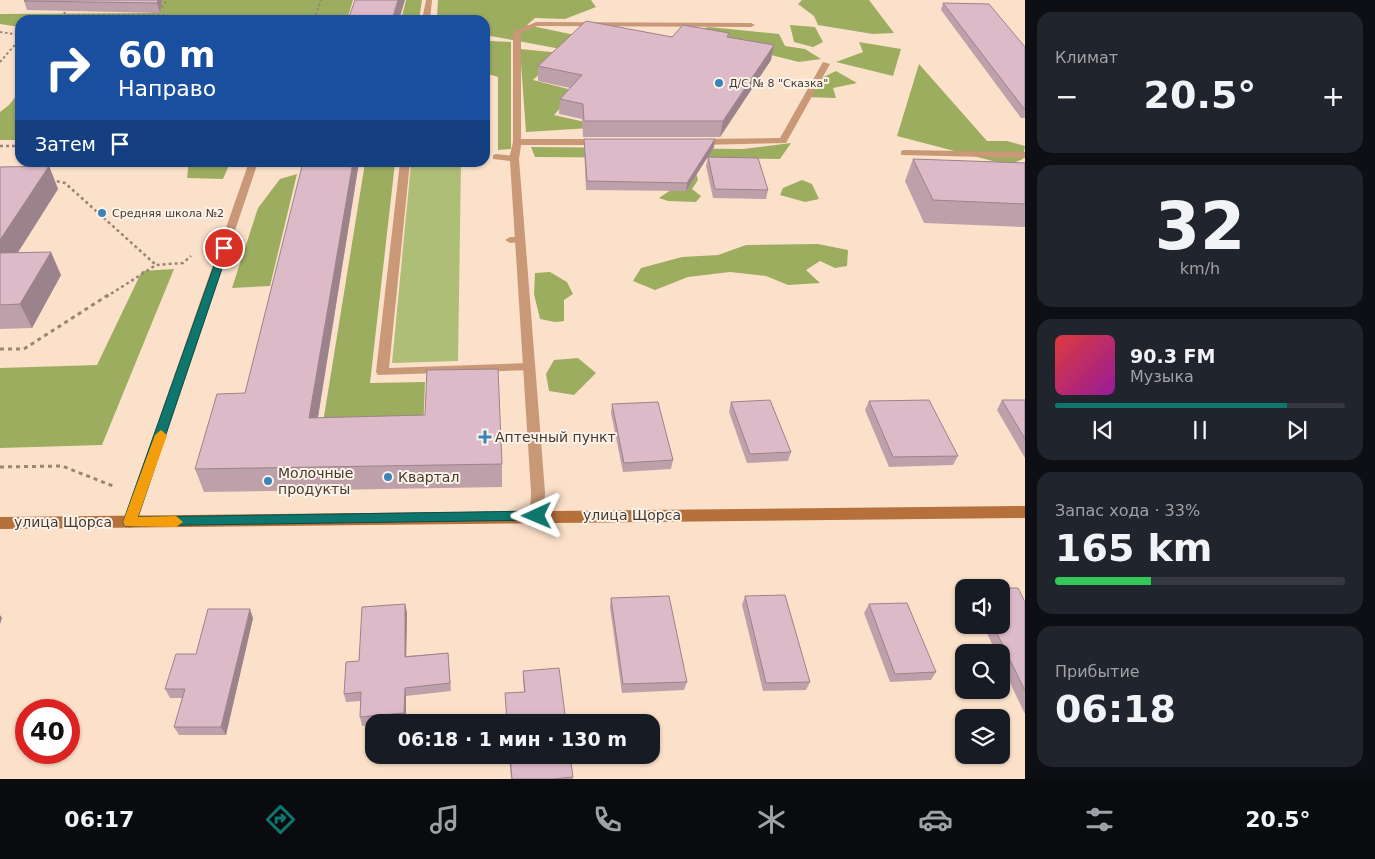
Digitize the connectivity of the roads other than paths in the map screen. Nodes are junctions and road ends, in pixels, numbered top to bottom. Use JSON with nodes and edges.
{"nodes":[{"id":1,"x":429,"y":0,"type":"edge"},
{"id":2,"x":427,"y":15,"type":"edge"},
{"id":3,"x":751,"y":25,"type":"dead end"},
{"id":4,"x":826,"y":64,"type":"dead end"},
{"id":5,"x":517,"y":142,"type":"junction"},
{"id":6,"x":614,"y":142,"type":"edge"},
{"id":7,"x":691,"y":142,"type":"edge"},
{"id":8,"x":904,"y":153,"type":"dead end"},
{"id":9,"x":1025,"y":155,"type":"edge"},
{"id":10,"x":496,"y":157,"type":"dead end"},
{"id":11,"x":514,"y":159,"type":"junction"},
{"id":12,"x":252,"y":167,"type":"edge"},
{"id":13,"x":403,"y":167,"type":"edge"},
{"id":14,"x":530,"y":367,"type":"junction"},
{"id":15,"x":1023,"y":515,"type":"edge"},
{"id":16,"x":537,"y":516,"type":"junction"},
{"id":17,"x":130,"y":522,"type":"junction"},
{"id":18,"x":0,"y":523,"type":"edge"}],
"edges":[{"from":1,"to":2,"type":"street"},
{"from":3,"to":5,"type":"street"},
{"from":4,"to":7,"type":"street"},
{"from":5,"to":6,"type":"street"},
{"from":5,"to":11,"type":"street"},
{"from":8,"to":9,"type":"street"},
{"from":10,"to":11,"type":"street"},
{"from":11,"to":14,"type":"street"},
{"from":12,"to":17,"type":"street"},
{"from":13,"to":14,"type":"street"},
{"from":14,"to":16,"type":"street"},
{"from":15,"to":16,"type":"street","name":"улица Щорса"},
{"from":16,"to":17,"type":"street","name":"улица Щорса"},
{"from":17,"to":18,"type":"street","name":"улица Щорса"}]}
